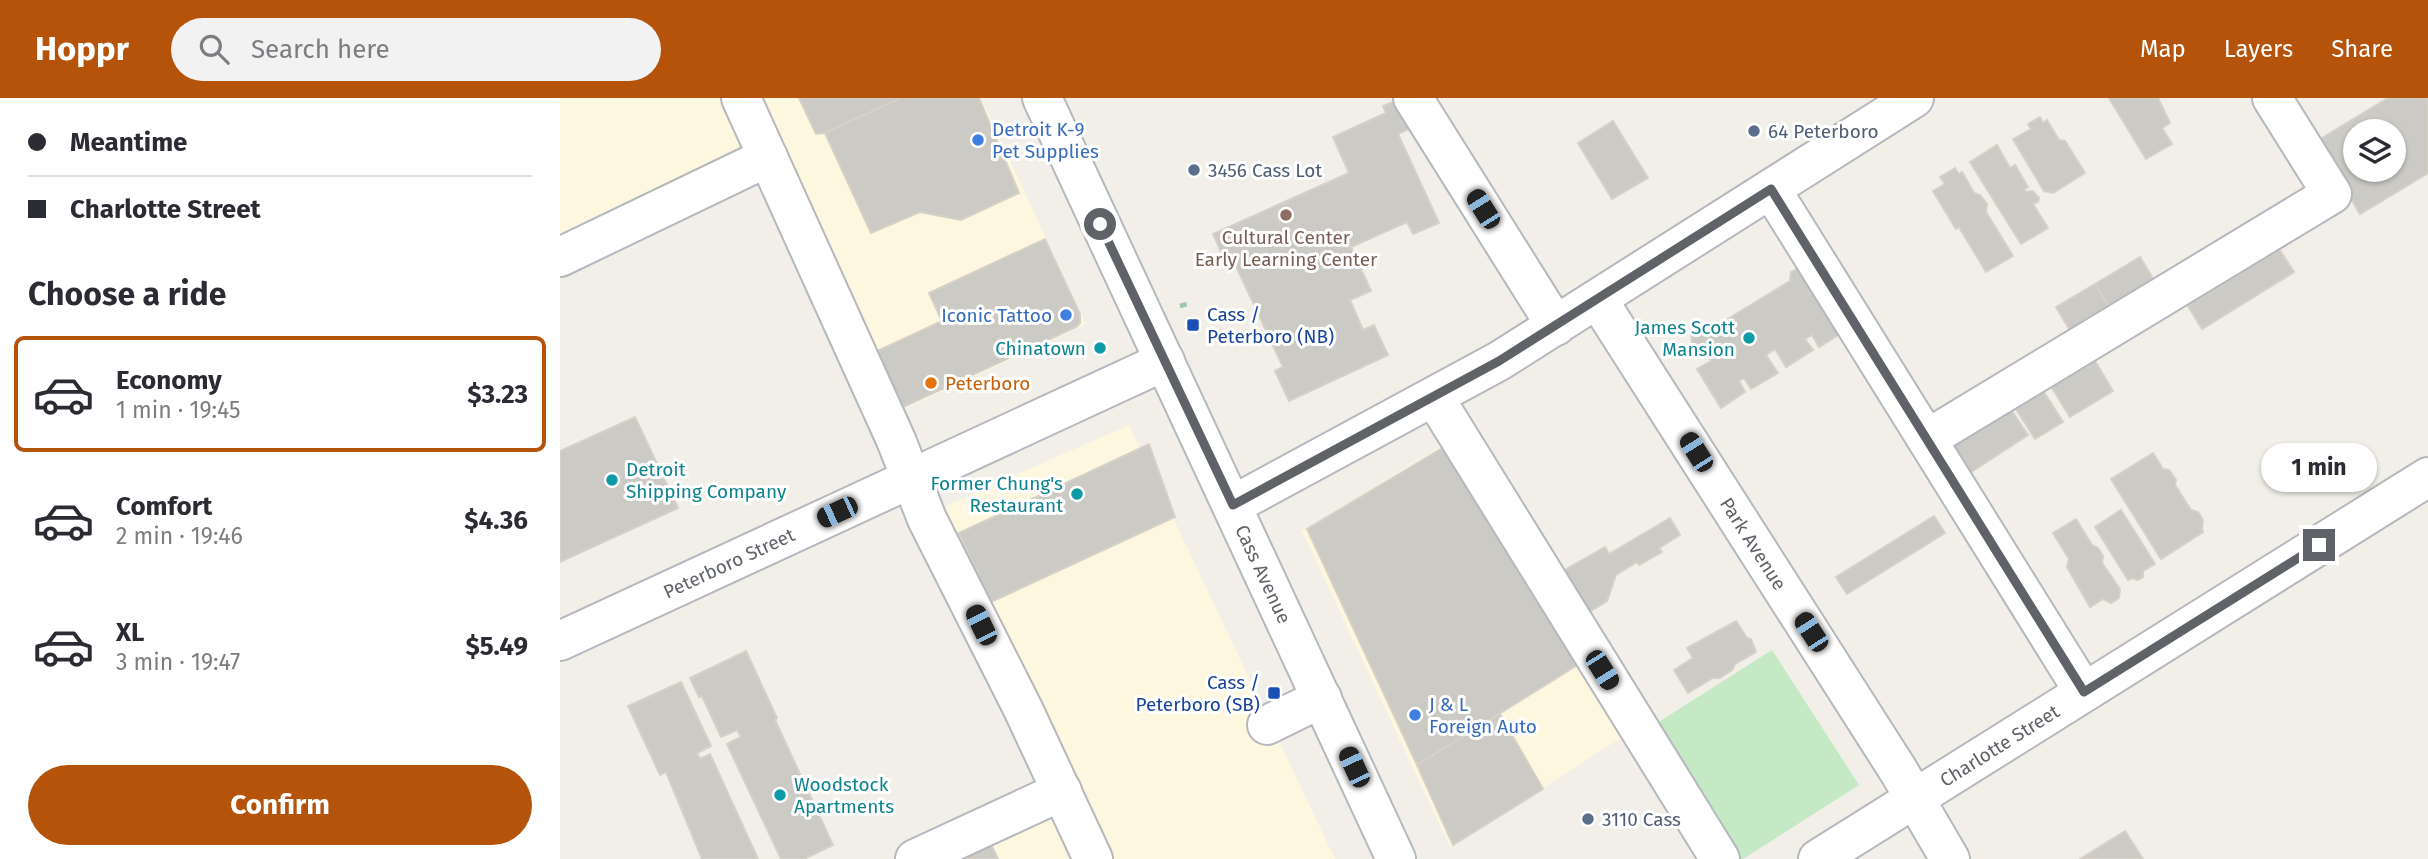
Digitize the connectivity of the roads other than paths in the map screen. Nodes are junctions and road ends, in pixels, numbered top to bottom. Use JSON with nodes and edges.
{"nodes":[{"id":1,"x":741,"y":98,"type":"edge"},
{"id":2,"x":1042,"y":98,"type":"edge"},
{"id":3,"x":1413,"y":98,"type":"edge"},
{"id":4,"x":1914,"y":98,"type":"edge"},
{"id":5,"x":2272,"y":98,"type":"edge"},
{"id":6,"x":768,"y":157,"type":"junction"},
{"id":7,"x":1771,"y":189,"type":"junction"},
{"id":8,"x":560,"y":257,"type":"edge"},
{"id":9,"x":1598,"y":300,"type":"junction"},
{"id":10,"x":1556,"y":326,"type":"junction"},
{"id":11,"x":1165,"y":362,"type":"junction"},
{"id":12,"x":1434,"y":397,"type":"junction"},
{"id":13,"x":1927,"y":439,"type":"junction"},
{"id":14,"x":912,"y":477,"type":"junction"},
{"id":15,"x":2424,"y":488,"type":"edge"},
{"id":16,"x":1233,"y":505,"type":"junction"},
{"id":17,"x":560,"y":640,"type":"edge"},
{"id":18,"x":2084,"y":692,"type":"junction"},
{"id":19,"x":1322,"y":698,"type":"junction"},
{"id":20,"x":1267,"y":725,"type":"dead end"},
{"id":21,"x":1062,"y":792,"type":"junction"},
{"id":22,"x":1914,"y":799,"type":"junction"},
{"id":23,"x":915,"y":859,"type":"edge"},
{"id":24,"x":1093,"y":859,"type":"edge"},
{"id":25,"x":1396,"y":859,"type":"edge"},
{"id":26,"x":1720,"y":859,"type":"edge"},
{"id":27,"x":1818,"y":859,"type":"edge"},
{"id":28,"x":1950,"y":859,"type":"edge"}],
"edges":[{"from":1,"to":6,"type":"street"},
{"from":2,"to":11,"type":"street","name":"Cass Avenue"},
{"from":3,"to":10,"type":"street"},
{"from":4,"to":7,"type":"street"},
{"from":5,"to":13,"type":"street"},
{"from":6,"to":8,"type":"street"},
{"from":6,"to":14,"type":"street"},
{"from":7,"to":9,"type":"street"},
{"from":7,"to":13,"type":"street"},
{"from":9,"to":10,"type":"street"},
{"from":9,"to":22,"type":"street","name":"Park Avenue"},
{"from":10,"to":12,"type":"street"},
{"from":11,"to":14,"type":"street","name":"Peterboro Street"},
{"from":11,"to":16,"type":"street","name":"Cass Avenue"},
{"from":12,"to":16,"type":"street"},
{"from":12,"to":26,"type":"street"},
{"from":13,"to":18,"type":"street"},
{"from":14,"to":17,"type":"street","name":"Peterboro Street"},
{"from":14,"to":21,"type":"street"},
{"from":15,"to":18,"type":"street","name":"Charlotte Street"},
{"from":16,"to":19,"type":"street","name":"Cass Avenue"},
{"from":18,"to":22,"type":"street","name":"Charlotte Street"},
{"from":19,"to":20,"type":"street"},
{"from":19,"to":25,"type":"street","name":"Cass Avenue"},
{"from":21,"to":23,"type":"street"},
{"from":21,"to":24,"type":"street"},
{"from":22,"to":27,"type":"street","name":"Charlotte Street"},
{"from":22,"to":28,"type":"street","name":"Park Avenue"}]}
